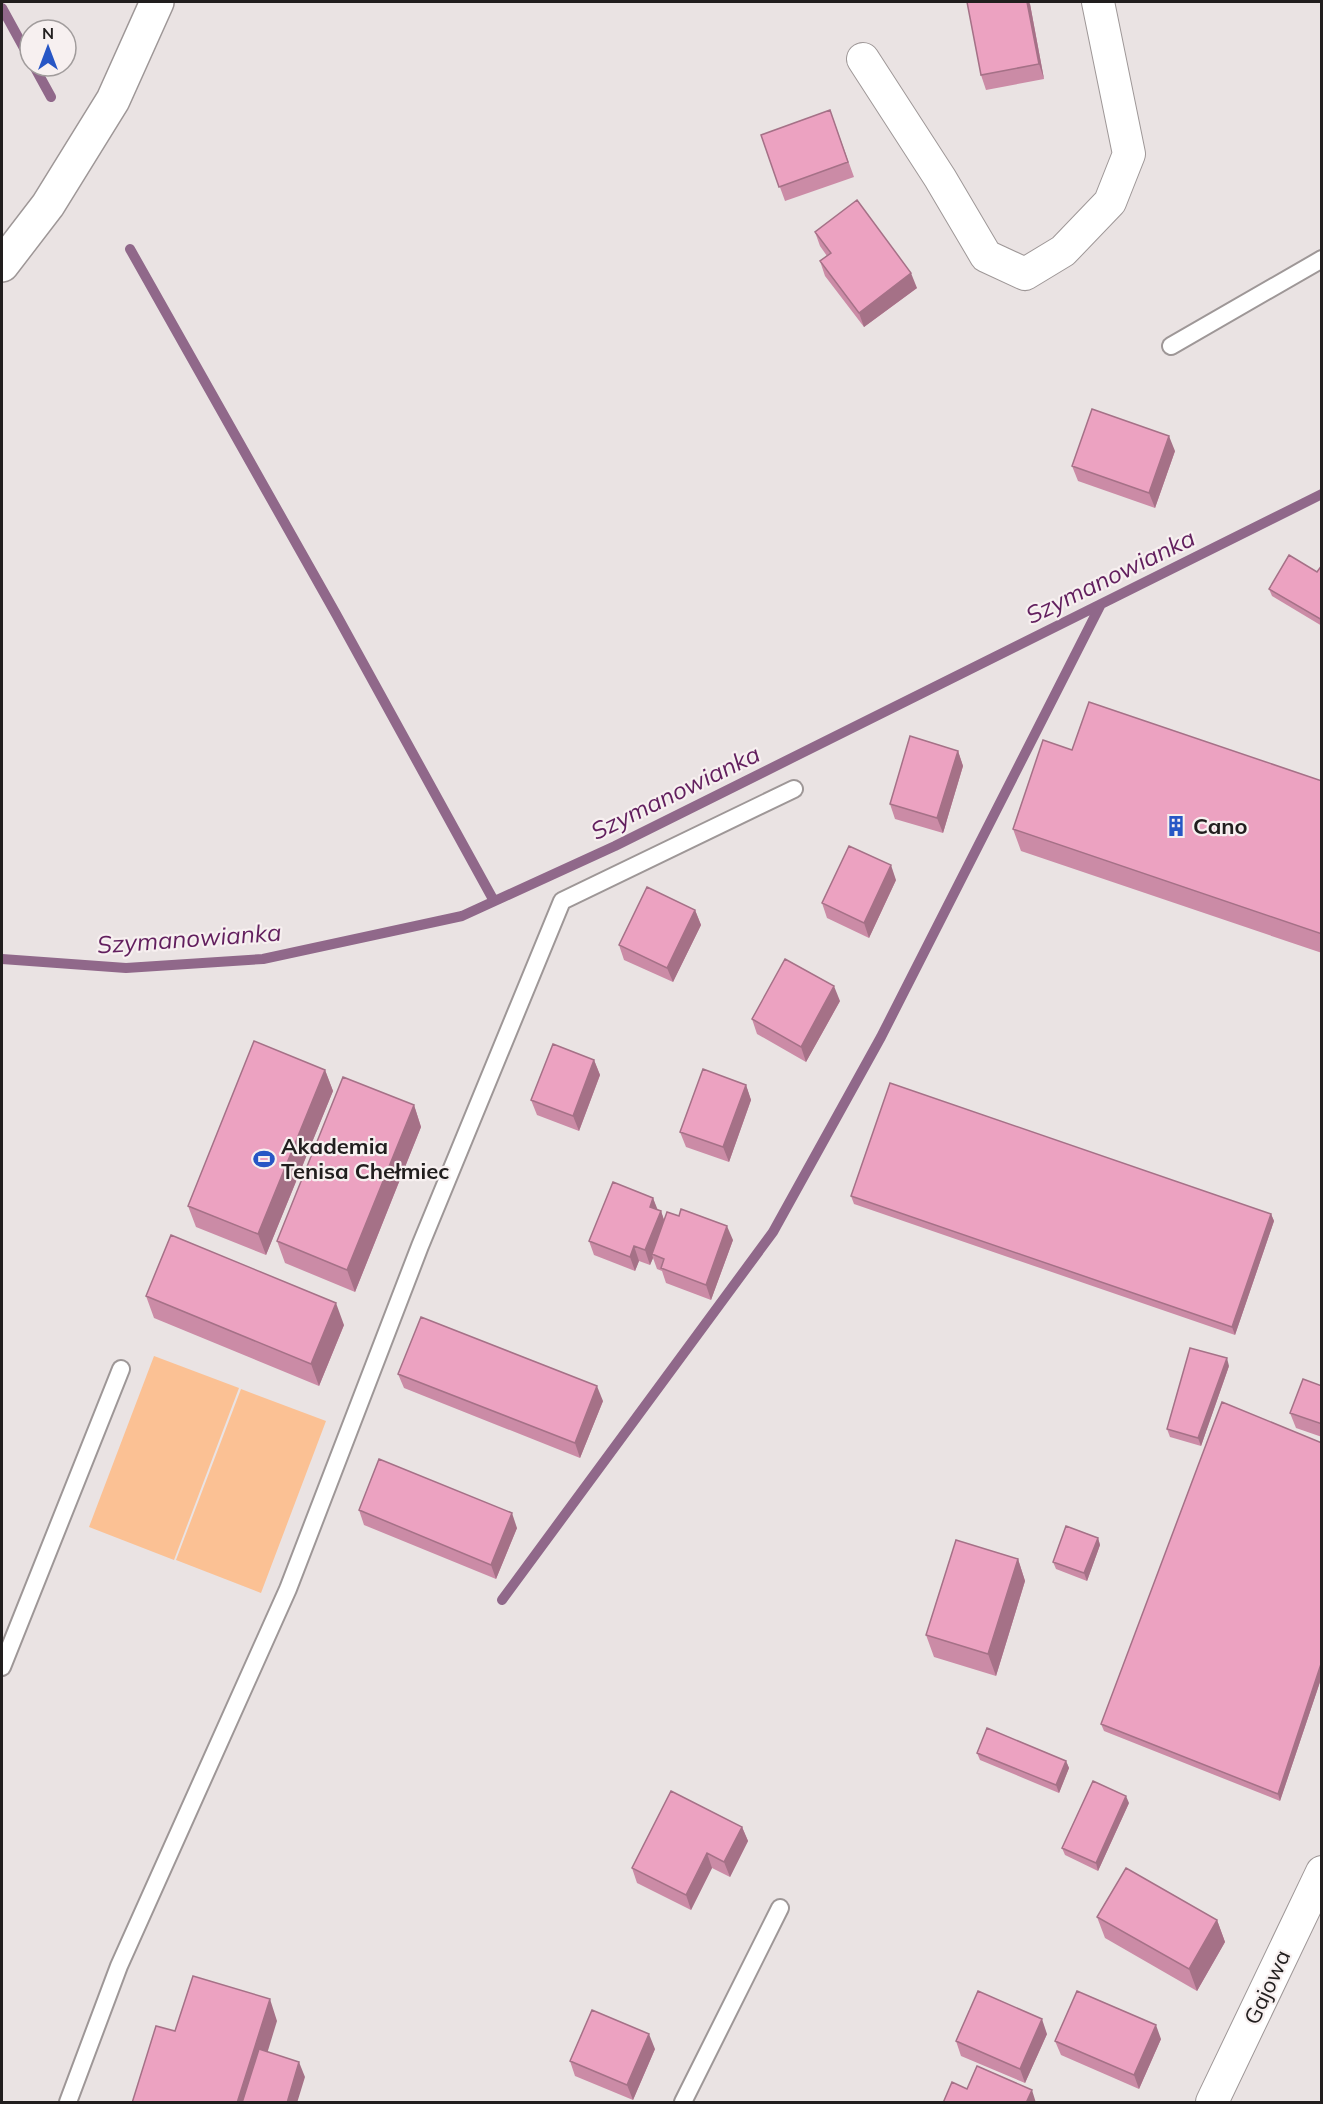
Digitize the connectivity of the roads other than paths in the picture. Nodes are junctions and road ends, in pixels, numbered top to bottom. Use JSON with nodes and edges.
{"nodes":[{"id":1,"x":157,"y":2,"type":"edge"},
{"id":2,"x":1098,"y":2,"type":"edge"},
{"id":3,"x":863,"y":59,"type":"dead end"},
{"id":4,"x":1322,"y":259,"type":"edge"},
{"id":5,"x":2,"y":265,"type":"edge"},
{"id":6,"x":1171,"y":346,"type":"dead end"},
{"id":7,"x":794,"y":789,"type":"dead end"},
{"id":8,"x":121,"y":1370,"type":"dead end"},
{"id":9,"x":2,"y":1667,"type":"edge"},
{"id":10,"x":1322,"y":1872,"type":"edge"},
{"id":11,"x":780,"y":1908,"type":"dead end"},
{"id":12,"x":68,"y":2103,"type":"edge"},
{"id":13,"x":683,"y":2103,"type":"edge"},
{"id":14,"x":1212,"y":2103,"type":"edge"}],
"edges":[{"from":1,"to":5,"type":"main road"},
{"from":2,"to":3,"type":"street"},
{"from":4,"to":6,"type":"lane"},
{"from":7,"to":12,"type":"lane"},
{"from":8,"to":9,"type":"lane"},
{"from":10,"to":14,"type":"street","name":"Gajowa"},
{"from":11,"to":13,"type":"lane"}]}
